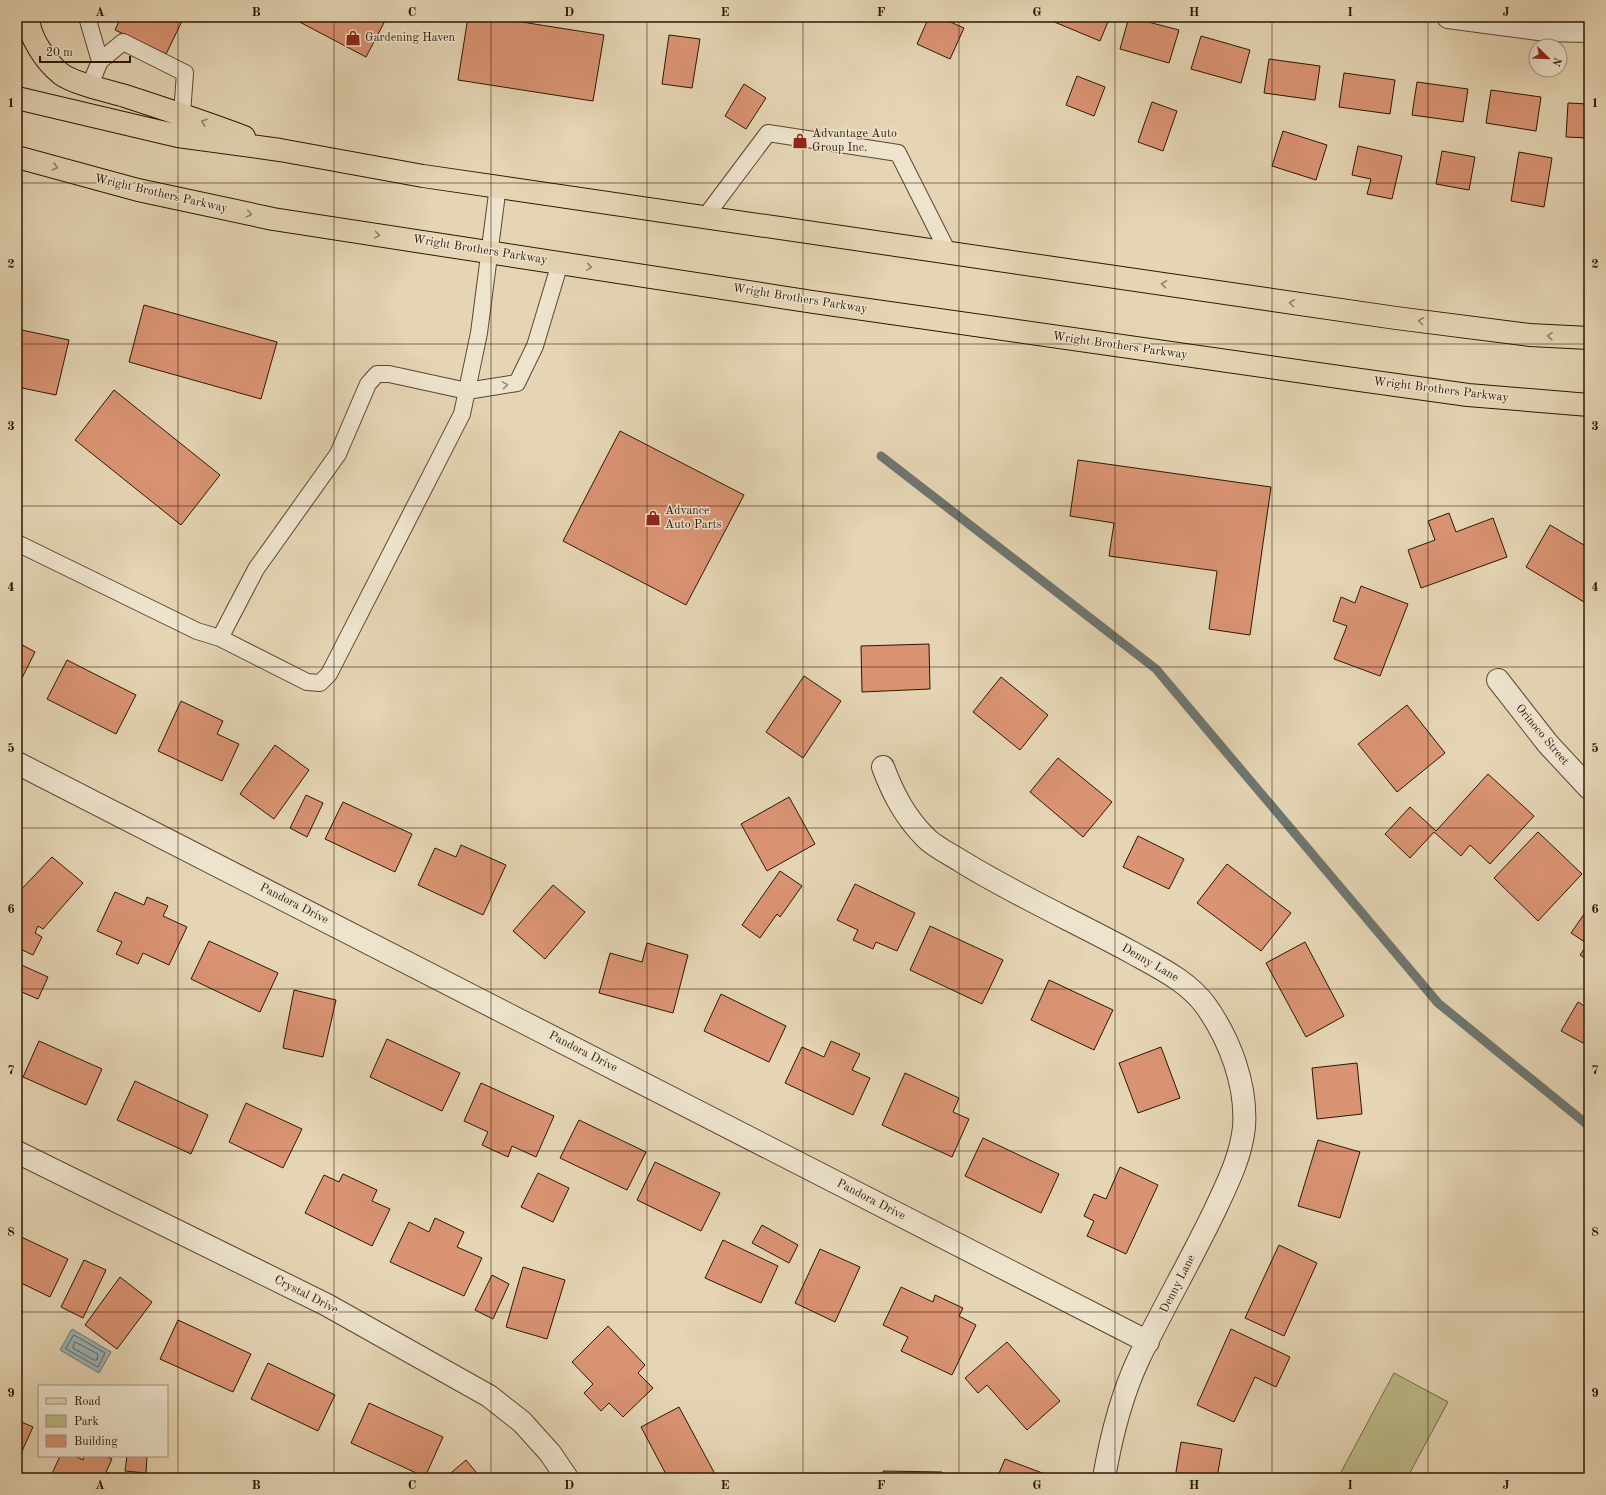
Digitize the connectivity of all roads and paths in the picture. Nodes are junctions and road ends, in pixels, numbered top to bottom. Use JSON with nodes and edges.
{"nodes":[{"id":1,"x":28,"y":17,"type":"edge"},
{"id":2,"x":87,"y":17,"type":"edge"},
{"id":3,"x":1448,"y":17,"type":"edge"},
{"id":4,"x":1589,"y":31,"type":"edge"},
{"id":5,"x":100,"y":61,"type":"junction"},
{"id":6,"x":90,"y":85,"type":"junction"},
{"id":7,"x":17,"y":98,"type":"edge"},
{"id":8,"x":182,"y":114,"type":"junction"},
{"id":9,"x":280,"y":150,"type":"junction"},
{"id":10,"x":17,"y":157,"type":"edge"},
{"id":11,"x":498,"y":186,"type":"junction"},
{"id":12,"x":705,"y":217,"type":"junction"},
{"id":13,"x":490,"y":252,"type":"junction"},
{"id":14,"x":948,"y":252,"type":"junction"},
{"id":15,"x":560,"y":263,"type":"junction"},
{"id":16,"x":1589,"y":338,"type":"edge"},
{"id":17,"x":467,"y":391,"type":"junction"},
{"id":18,"x":1589,"y":405,"type":"edge"},
{"id":19,"x":17,"y":543,"type":"edge"},
{"id":20,"x":220,"y":638,"type":"junction"},
{"id":21,"x":1498,"y":680,"type":"dead end"},
{"id":22,"x":17,"y":763,"type":"edge"},
{"id":23,"x":883,"y":768,"type":"dead end"},
{"id":24,"x":1589,"y":788,"type":"edge"},
{"id":25,"x":17,"y":1152,"type":"edge"},
{"id":26,"x":1148,"y":1342,"type":"junction"},
{"id":27,"x":567,"y":1478,"type":"edge"},
{"id":28,"x":1104,"y":1478,"type":"edge"}],
"edges":[{"from":1,"to":6,"type":"main road"},
{"from":2,"to":5,"type":"lane"},
{"from":3,"to":4,"type":"street"},
{"from":5,"to":6,"type":"lane"},
{"from":5,"to":8,"type":"lane"},
{"from":6,"to":8,"type":"main road"},
{"from":7,"to":9,"type":"main road"},
{"from":9,"to":8,"type":"main road","one_way":true},
{"from":9,"to":11,"type":"main road"},
{"from":10,"to":13,"type":"main road","name":"Wright Brothers Parkway","one_way":true},
{"from":11,"to":12,"type":"main road"},
{"from":11,"to":13,"type":"lane"},
{"from":12,"to":14,"type":"main road"},
{"from":12,"to":14,"type":"lane"},
{"from":13,"to":15,"type":"main road","name":"Wright Brothers Parkway"},
{"from":13,"to":17,"type":"lane"},
{"from":16,"to":14,"type":"main road","one_way":true},
{"from":17,"to":15,"type":"lane","one_way":true},
{"from":15,"to":18,"type":"main road","name":"Wright Brothers Parkway","one_way":true},
{"from":17,"to":20,"type":"lane"},
{"from":17,"to":20,"type":"lane"},
{"from":19,"to":20,"type":"lane"},
{"from":21,"to":24,"type":"street","name":"Orinoco Street"},
{"from":22,"to":26,"type":"street","name":"Pandora Drive"},
{"from":23,"to":26,"type":"street","name":"Denny Lane"},
{"from":25,"to":27,"type":"street","name":"Crystal Drive"},
{"from":26,"to":28,"type":"street","name":"Denny Lane"}]}
